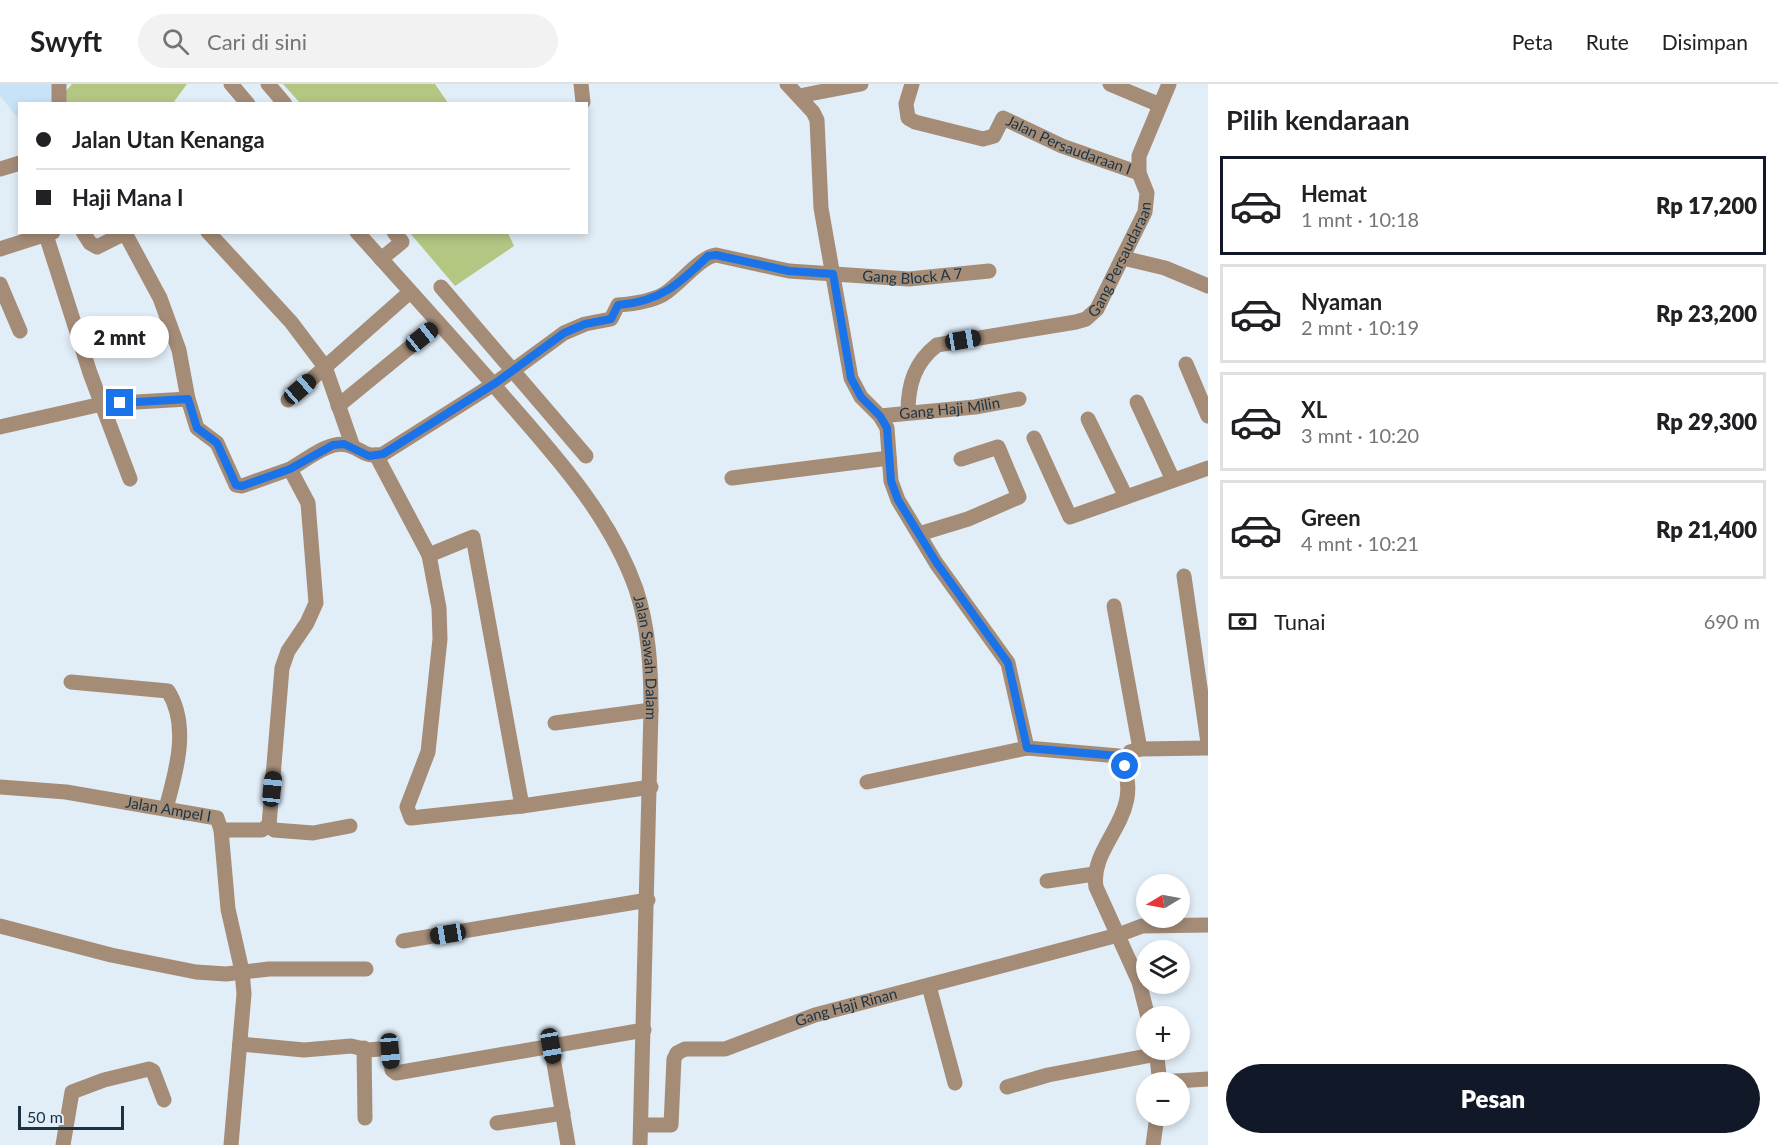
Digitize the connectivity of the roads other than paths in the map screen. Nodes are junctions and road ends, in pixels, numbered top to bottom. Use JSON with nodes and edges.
{"nodes":[{"id":1,"x":59,"y":84,"type":"edge"},
{"id":2,"x":231,"y":84,"type":"edge"},
{"id":3,"x":268,"y":84,"type":"edge"},
{"id":4,"x":581,"y":84,"type":"edge"},
{"id":5,"x":787,"y":84,"type":"edge"},
{"id":6,"x":861,"y":84,"type":"edge"},
{"id":7,"x":912,"y":84,"type":"edge"},
{"id":8,"x":1110,"y":84,"type":"edge"},
{"id":9,"x":1169,"y":84,"type":"edge"},
{"id":10,"x":799,"y":96,"type":"junction"},
{"id":11,"x":59,"y":102,"type":"edge"},
{"id":12,"x":246,"y":102,"type":"edge"},
{"id":13,"x":283,"y":102,"type":"edge"},
{"id":14,"x":583,"y":102,"type":"edge"},
{"id":15,"x":1160,"y":105,"type":"junction"},
{"id":16,"x":18,"y":164,"type":"edge"},
{"id":17,"x":0,"y":169,"type":"edge"},
{"id":18,"x":1139,"y":173,"type":"junction"},
{"id":19,"x":48,"y":234,"type":"edge"},
{"id":20,"x":84,"y":234,"type":"edge"},
{"id":21,"x":124,"y":234,"type":"edge"},
{"id":22,"x":127,"y":234,"type":"edge"},
{"id":23,"x":214,"y":234,"type":"edge"},
{"id":24,"x":362,"y":234,"type":"edge"},
{"id":25,"x":392,"y":247,"type":"edge"},
{"id":26,"x":0,"y":249,"type":"edge"},
{"id":27,"x":1123,"y":258,"type":"junction"},
{"id":28,"x":989,"y":271,"type":"dead end"},
{"id":29,"x":833,"y":274,"type":"junction"},
{"id":30,"x":0,"y":285,"type":"edge"},
{"id":31,"x":1208,"y":286,"type":"edge"},
{"id":32,"x":441,"y":287,"type":"dead end"},
{"id":33,"x":410,"y":292,"type":"junction"},
{"id":34,"x":438,"y":324,"type":"junction"},
{"id":35,"x":20,"y":331,"type":"dead end"},
{"id":36,"x":1186,"y":364,"type":"dead end"},
{"id":37,"x":324,"y":367,"type":"junction"},
{"id":38,"x":503,"y":378,"type":"junction"},
{"id":39,"x":188,"y":399,"type":"junction"},
{"id":40,"x":1019,"y":399,"type":"dead end"},
{"id":41,"x":288,"y":400,"type":"dead end"},
{"id":42,"x":1137,"y":402,"type":"dead end"},
{"id":43,"x":102,"y":404,"type":"junction"},
{"id":44,"x":338,"y":406,"type":"junction"},
{"id":45,"x":908,"y":412,"type":"junction"},
{"id":46,"x":880,"y":416,"type":"junction"},
{"id":47,"x":1208,"y":416,"type":"edge"},
{"id":48,"x":1088,"y":419,"type":"dead end"},
{"id":49,"x":0,"y":427,"type":"edge"},
{"id":50,"x":1034,"y":438,"type":"dead end"},
{"id":51,"x":353,"y":447,"type":"junction"},
{"id":52,"x":376,"y":455,"type":"junction"},
{"id":53,"x":586,"y":456,"type":"dead end"},
{"id":54,"x":889,"y":458,"type":"junction"},
{"id":55,"x":962,"y":459,"type":"dead end"},
{"id":56,"x":290,"y":469,"type":"junction"},
{"id":57,"x":1207,"y":473,"type":"edge"},
{"id":58,"x":732,"y":478,"type":"dead end"},
{"id":59,"x":130,"y":479,"type":"dead end"},
{"id":60,"x":1173,"y":480,"type":"junction"},
{"id":61,"x":1126,"y":497,"type":"junction"},
{"id":62,"x":919,"y":534,"type":"junction"},
{"id":63,"x":429,"y":555,"type":"junction"},
{"id":64,"x":1184,"y":576,"type":"dead end"},
{"id":65,"x":1114,"y":606,"type":"dead end"},
{"id":66,"x":71,"y":682,"type":"dead end"},
{"id":67,"x":651,"y":710,"type":"junction"},
{"id":68,"x":555,"y":723,"type":"dead end"},
{"id":69,"x":1208,"y":743,"type":"edge"},
{"id":70,"x":1027,"y":748,"type":"junction"},
{"id":71,"x":1208,"y":748,"type":"edge"},
{"id":72,"x":1140,"y":749,"type":"junction"},
{"id":73,"x":1119,"y":756,"type":"junction"},
{"id":74,"x":867,"y":782,"type":"dead end"},
{"id":75,"x":0,"y":787,"type":"edge"},
{"id":76,"x":651,"y":787,"type":"junction"},
{"id":77,"x":522,"y":806,"type":"junction"},
{"id":78,"x":166,"y":808,"type":"junction"},
{"id":79,"x":269,"y":825,"type":"junction"},
{"id":80,"x":350,"y":826,"type":"dead end"},
{"id":81,"x":221,"y":830,"type":"junction"},
{"id":82,"x":1094,"y":874,"type":"junction"},
{"id":83,"x":1047,"y":881,"type":"dead end"},
{"id":84,"x":648,"y":900,"type":"junction"},
{"id":85,"x":1208,"y":925,"type":"edge"},
{"id":86,"x":0,"y":926,"type":"edge"},
{"id":87,"x":1118,"y":935,"type":"junction"},
{"id":88,"x":403,"y":941,"type":"dead end"},
{"id":89,"x":366,"y":969,"type":"dead end"},
{"id":90,"x":242,"y":972,"type":"junction"},
{"id":91,"x":929,"y":986,"type":"junction"},
{"id":92,"x":1145,"y":1006,"type":"edge"},
{"id":93,"x":644,"y":1030,"type":"junction"},
{"id":94,"x":240,"y":1044,"type":"junction"},
{"id":95,"x":551,"y":1046,"type":"junction"},
{"id":96,"x":364,"y":1048,"type":"junction"},
{"id":97,"x":1136,"y":1056,"type":"edge"},
{"id":98,"x":1208,"y":1078,"type":"edge"},
{"id":99,"x":1190,"y":1080,"type":"edge"},
{"id":100,"x":955,"y":1083,"type":"dead end"},
{"id":101,"x":1007,"y":1087,"type":"dead end"},
{"id":102,"x":164,"y":1100,"type":"dead end"},
{"id":103,"x":563,"y":1113,"type":"junction"},
{"id":104,"x":365,"y":1118,"type":"dead end"},
{"id":105,"x":497,"y":1123,"type":"dead end"},
{"id":106,"x":643,"y":1125,"type":"junction"},
{"id":107,"x":1156,"y":1126,"type":"edge"},
{"id":108,"x":63,"y":1145,"type":"edge"},
{"id":109,"x":231,"y":1145,"type":"edge"},
{"id":110,"x":568,"y":1145,"type":"edge"},
{"id":111,"x":640,"y":1145,"type":"edge"},
{"id":112,"x":1153,"y":1145,"type":"edge"}],
"edges":[{"from":1,"to":11,"type":"street"},
{"from":2,"to":12,"type":"street"},
{"from":3,"to":13,"type":"street"},
{"from":4,"to":14,"type":"street"},
{"from":5,"to":10,"type":"street"},
{"from":6,"to":10,"type":"street"},
{"from":7,"to":18,"type":"street","name":"Jalan Persaudaraan I"},
{"from":8,"to":15,"type":"street"},
{"from":9,"to":15,"type":"street","name":"Gang Persaudaraan"},
{"from":10,"to":29,"type":"street"},
{"from":15,"to":18,"type":"street","name":"Gang Persaudaraan"},
{"from":16,"to":17,"type":"street"},
{"from":18,"to":27,"type":"street","name":"Gang Persaudaraan"},
{"from":19,"to":26,"type":"street"},
{"from":19,"to":43,"type":"street"},
{"from":20,"to":21,"type":"street"},
{"from":22,"to":39,"type":"street"},
{"from":23,"to":37,"type":"street"},
{"from":24,"to":25,"type":"street","name":"Jalan Sawah Dalam"},
{"from":25,"to":33,"type":"street","name":"Jalan Sawah Dalam"},
{"from":27,"to":31,"type":"street"},
{"from":27,"to":45,"type":"street","name":"Gang Persaudaraan"},
{"from":28,"to":29,"type":"street","name":"Gang Block A 7"},
{"from":29,"to":38,"type":"street","name":"Gang Block A 7"},
{"from":29,"to":46,"type":"street"},
{"from":30,"to":35,"type":"street"},
{"from":32,"to":38,"type":"street"},
{"from":33,"to":34,"type":"street","name":"Jalan Sawah Dalam"},
{"from":33,"to":37,"type":"street"},
{"from":34,"to":38,"type":"street","name":"Jalan Sawah Dalam"},
{"from":34,"to":44,"type":"street"},
{"from":36,"to":47,"type":"street"},
{"from":37,"to":41,"type":"street"},
{"from":37,"to":44,"type":"street"},
{"from":38,"to":52,"type":"street"},
{"from":38,"to":53,"type":"street"},
{"from":38,"to":67,"type":"street","name":"Jalan Sawah Dalam"},
{"from":39,"to":43,"type":"street"},
{"from":39,"to":56,"type":"street"},
{"from":40,"to":45,"type":"street","name":"Gang Haji Milin"},
{"from":42,"to":60,"type":"street"},
{"from":43,"to":49,"type":"street"},
{"from":43,"to":59,"type":"street"},
{"from":44,"to":51,"type":"street"},
{"from":45,"to":46,"type":"street","name":"Gang Haji Milin"},
{"from":46,"to":54,"type":"street"},
{"from":48,"to":61,"type":"street"},
{"from":50,"to":61,"type":"street"},
{"from":51,"to":52,"type":"street"},
{"from":51,"to":56,"type":"street"},
{"from":52,"to":63,"type":"street"},
{"from":54,"to":58,"type":"street"},
{"from":54,"to":62,"type":"street"},
{"from":55,"to":62,"type":"street"},
{"from":56,"to":79,"type":"street"},
{"from":57,"to":60,"type":"street"},
{"from":60,"to":61,"type":"street"},
{"from":62,"to":70,"type":"street"},
{"from":63,"to":77,"type":"street"},
{"from":63,"to":77,"type":"street"},
{"from":64,"to":69,"type":"street"},
{"from":65,"to":72,"type":"street"},
{"from":66,"to":78,"type":"street"},
{"from":67,"to":68,"type":"street"},
{"from":67,"to":76,"type":"street","name":"Jalan Sawah Dalam"},
{"from":70,"to":73,"type":"street"},
{"from":70,"to":74,"type":"street"},
{"from":71,"to":72,"type":"street"},
{"from":72,"to":73,"type":"street"},
{"from":73,"to":82,"type":"street"},
{"from":75,"to":78,"type":"street","name":"Jalan Ampel I"},
{"from":76,"to":77,"type":"street"},
{"from":76,"to":84,"type":"street","name":"Jalan Sawah Dalam"},
{"from":78,"to":81,"type":"street","name":"Jalan Ampel I"},
{"from":79,"to":80,"type":"street"},
{"from":79,"to":81,"type":"street"},
{"from":81,"to":90,"type":"street","name":"Jalan Ampel I"},
{"from":82,"to":83,"type":"street"},
{"from":82,"to":87,"type":"street"},
{"from":84,"to":88,"type":"street"},
{"from":84,"to":93,"type":"street","name":"Jalan Sawah Dalam"},
{"from":85,"to":87,"type":"street","name":"Gang Haji Rinan"},
{"from":86,"to":90,"type":"street"},
{"from":87,"to":91,"type":"street","name":"Gang Haji Rinan"},
{"from":87,"to":92,"type":"street"},
{"from":89,"to":90,"type":"street"},
{"from":90,"to":94,"type":"street","name":"Jalan Ampel I"},
{"from":91,"to":100,"type":"street"},
{"from":91,"to":106,"type":"street","name":"Gang Haji Rinan"},
{"from":93,"to":95,"type":"street"},
{"from":93,"to":106,"type":"street","name":"Jalan Sawah Dalam"},
{"from":94,"to":96,"type":"street"},
{"from":94,"to":109,"type":"street","name":"Jalan Ampel I"},
{"from":95,"to":96,"type":"street"},
{"from":95,"to":103,"type":"street"},
{"from":96,"to":104,"type":"street"},
{"from":97,"to":101,"type":"street"},
{"from":98,"to":99,"type":"street"},
{"from":102,"to":108,"type":"street"},
{"from":103,"to":105,"type":"street"},
{"from":103,"to":110,"type":"street"},
{"from":106,"to":111,"type":"street","name":"Jalan Sawah Dalam"},
{"from":107,"to":112,"type":"street"}]}
